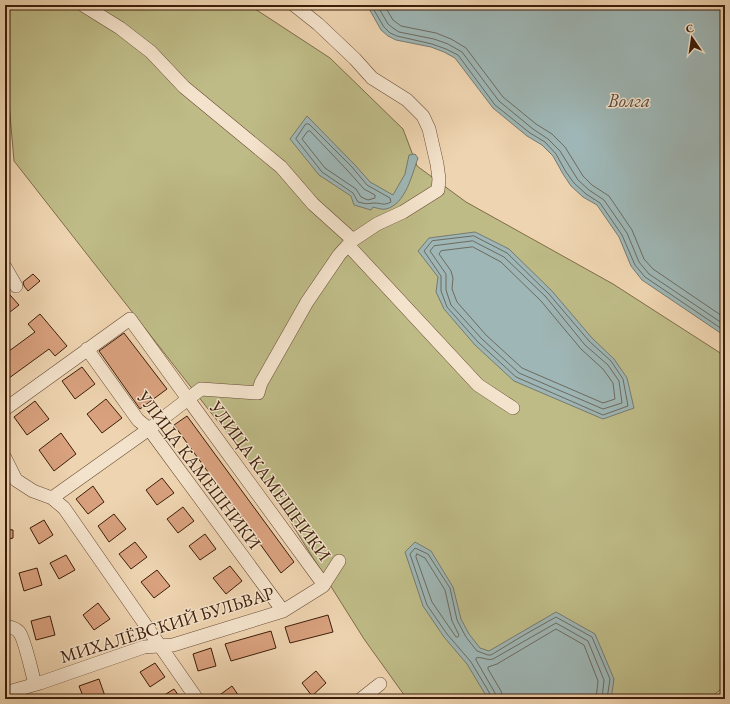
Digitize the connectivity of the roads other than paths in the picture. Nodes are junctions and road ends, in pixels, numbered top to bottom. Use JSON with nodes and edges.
{"nodes":[{"id":1,"x":83,"y":5,"type":"edge"},
{"id":2,"x":294,"y":5,"type":"edge"},
{"id":3,"x":351,"y":242,"type":"junction"},
{"id":4,"x":5,"y":267,"type":"edge"},
{"id":5,"x":16,"y":286,"type":"dead end"},
{"id":6,"x":87,"y":349,"type":"junction"},
{"id":7,"x":188,"y":399,"type":"junction"},
{"id":8,"x":513,"y":408,"type":"dead end"},
{"id":9,"x":5,"y":409,"type":"edge"},
{"id":10,"x":149,"y":429,"type":"junction"},
{"id":11,"x":5,"y":458,"type":"edge"},
{"id":12,"x":11,"y":478,"type":"edge"},
{"id":13,"x":52,"y":498,"type":"junction"},
{"id":14,"x":339,"y":561,"type":"dead end"},
{"id":15,"x":324,"y":585,"type":"junction"},
{"id":16,"x":283,"y":612,"type":"junction"},
{"id":17,"x":5,"y":626,"type":"edge"},
{"id":18,"x":161,"y":646,"type":"junction"},
{"id":19,"x":35,"y":684,"type":"junction"},
{"id":20,"x":380,"y":684,"type":"dead end"},
{"id":21,"x":5,"y":693,"type":"edge"},
{"id":22,"x":22,"y":694,"type":"edge"},
{"id":23,"x":198,"y":699,"type":"edge"},
{"id":24,"x":361,"y":699,"type":"edge"}],
"edges":[{"from":1,"to":3,"type":"street"},
{"from":2,"to":3,"type":"street"},
{"from":3,"to":7,"type":"street"},
{"from":3,"to":8,"type":"street"},
{"from":4,"to":5,"type":"street"},
{"from":6,"to":7,"type":"street","name":"УЛИЦА КАМЕШНИКИ"},
{"from":6,"to":9,"type":"street"},
{"from":6,"to":10,"type":"street","name":"УЛИЦА КАМЕШНИКИ"},
{"from":7,"to":10,"type":"street"},
{"from":7,"to":15,"type":"street","name":"УЛИЦА КАМЕШНИКИ"},
{"from":10,"to":13,"type":"street"},
{"from":10,"to":16,"type":"street","name":"УЛИЦА КАМЕШНИКИ"},
{"from":11,"to":12,"type":"street"},
{"from":12,"to":13,"type":"street"},
{"from":13,"to":18,"type":"street"},
{"from":14,"to":15,"type":"street","name":"МИХАЛЁВСКИЙ БУЛЬВАР"},
{"from":15,"to":16,"type":"street","name":"МИХАЛЁВСКИЙ БУЛЬВАР"},
{"from":16,"to":18,"type":"street","name":"МИХАЛЁВСКИЙ БУЛЬВАР"},
{"from":17,"to":19,"type":"street"},
{"from":18,"to":19,"type":"street","name":"МИХАЛЁВСКИЙ БУЛЬВАР"},
{"from":18,"to":23,"type":"street"},
{"from":19,"to":22,"type":"street","name":"МИХАЛЁВСКИЙ БУЛЬВАР"},
{"from":20,"to":24,"type":"street"},
{"from":21,"to":22,"type":"street","name":"МИХАЛЁВСКИЙ БУЛЬВАР"}]}
